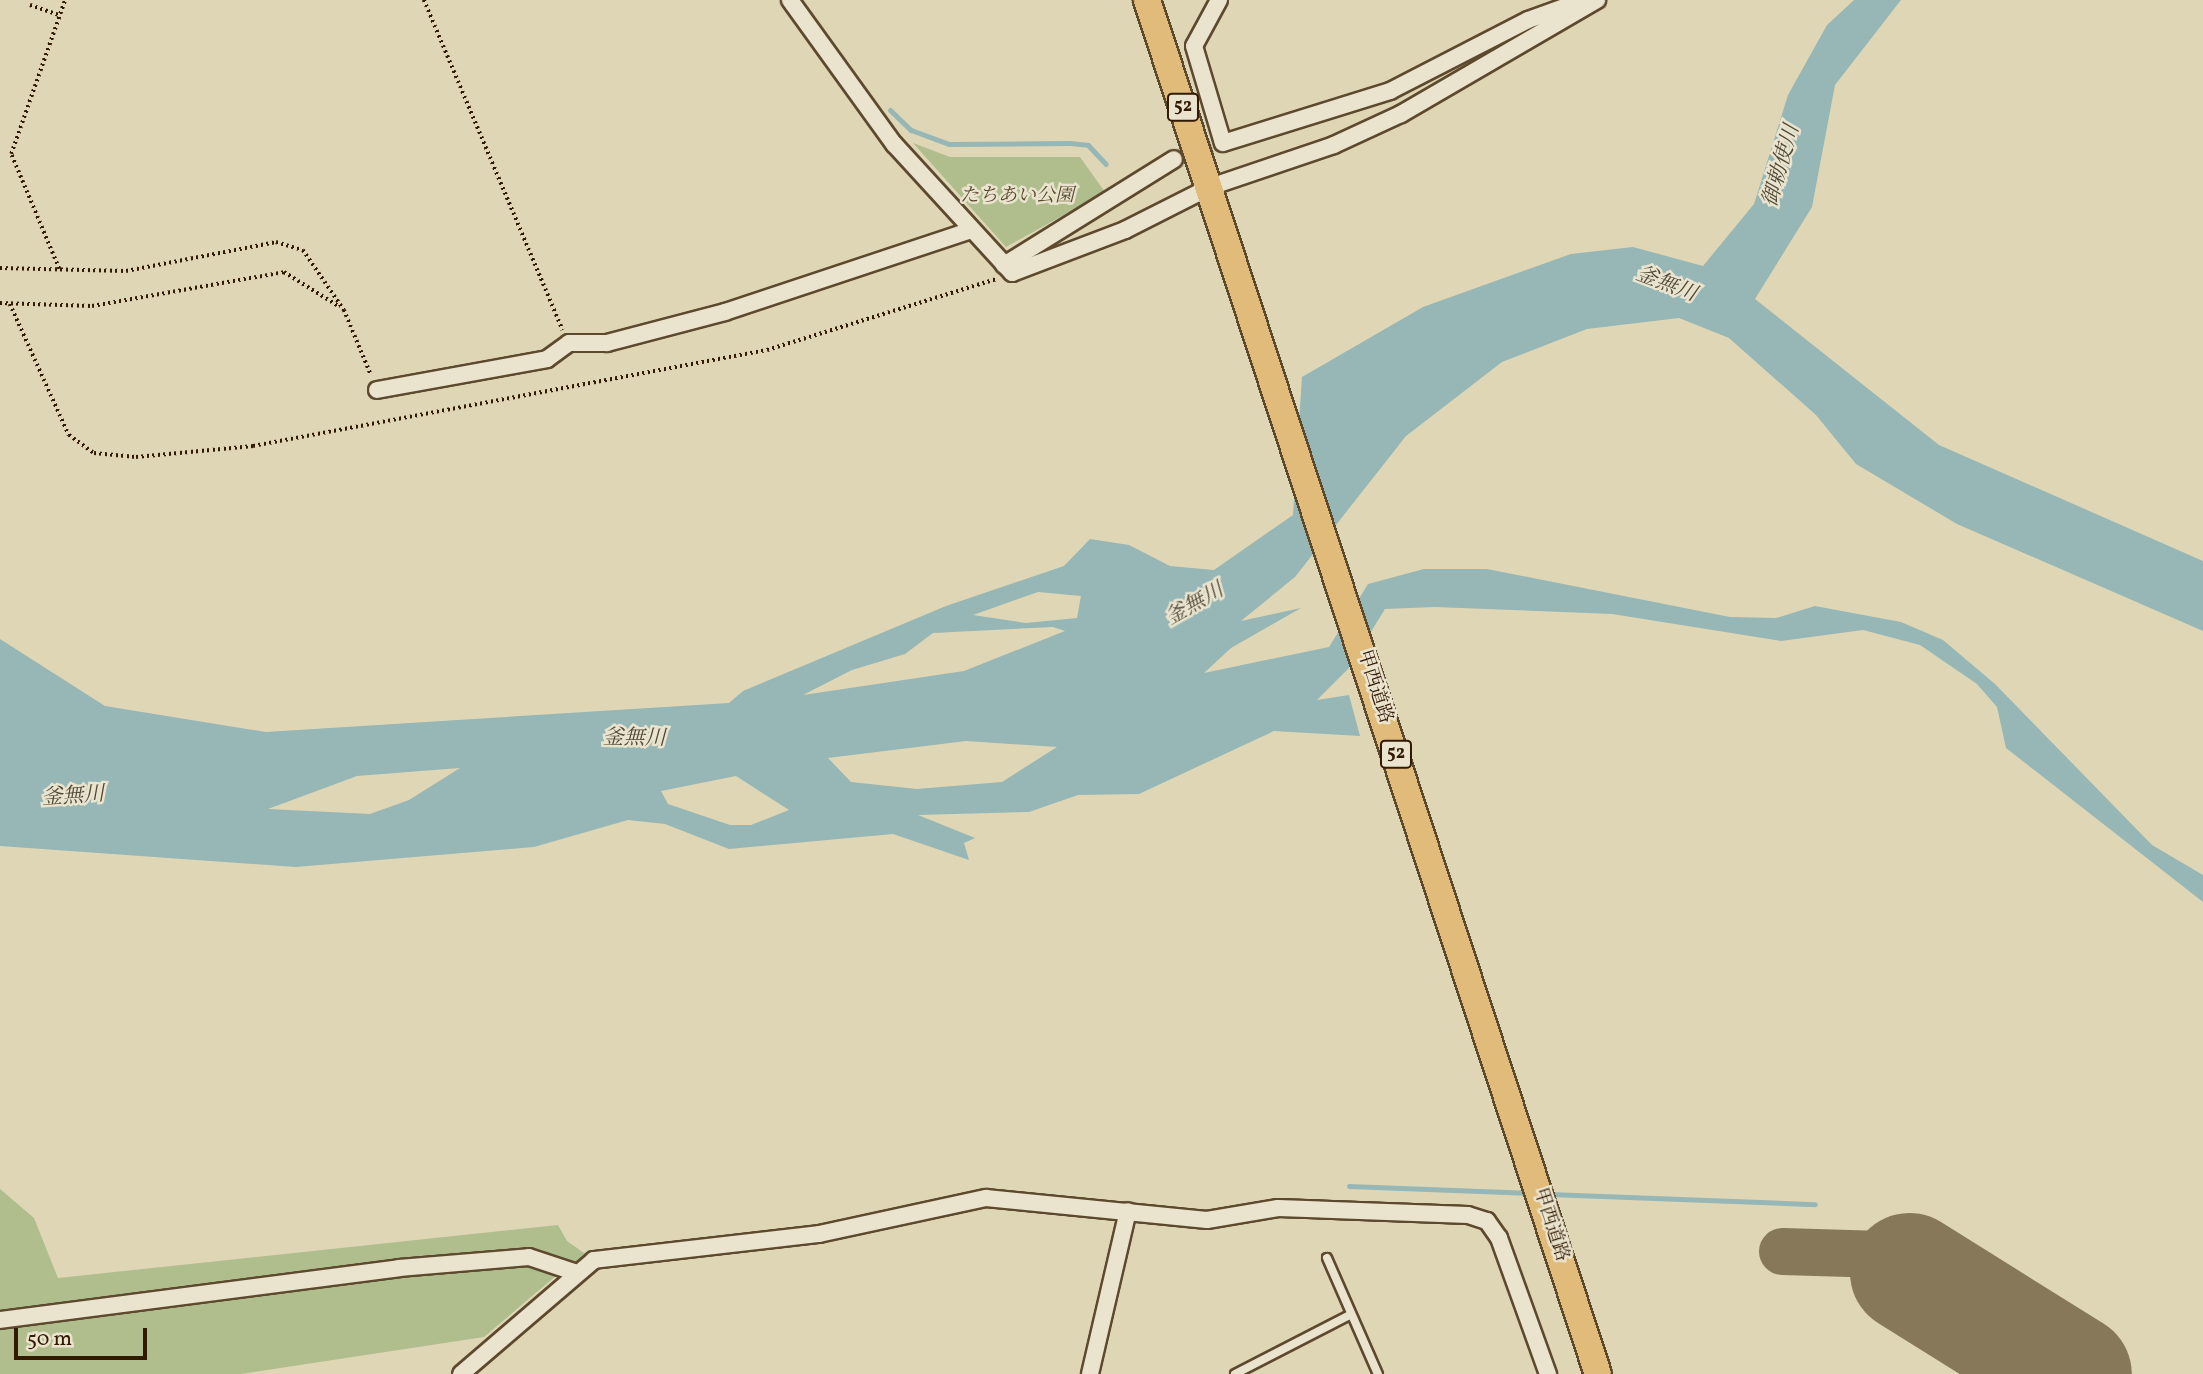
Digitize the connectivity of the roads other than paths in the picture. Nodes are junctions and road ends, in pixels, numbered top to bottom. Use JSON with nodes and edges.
{"nodes":[{"id":1,"x":790,"y":0,"type":"edge"},
{"id":2,"x":1147,"y":0,"type":"edge"},
{"id":3,"x":1219,"y":0,"type":"edge"},
{"id":4,"x":1584,"y":0,"type":"edge"},
{"id":5,"x":1597,"y":0,"type":"edge"},
{"id":6,"x":1174,"y":159,"type":"tunnel mouth"},
{"id":7,"x":1210,"y":187,"type":"junction"},
{"id":8,"x":971,"y":230,"type":"junction"},
{"id":9,"x":1004,"y":265,"type":"junction"},
{"id":10,"x":377,"y":390,"type":"road end"},
{"id":11,"x":1128,"y":1211,"type":"junction"},
{"id":12,"x":1327,"y":1258,"type":"dead end"},
{"id":13,"x":577,"y":1273,"type":"junction"},
{"id":14,"x":1350,"y":1315,"type":"junction"},
{"id":15,"x":0,"y":1320,"type":"edge"},
{"id":16,"x":461,"y":1374,"type":"edge"},
{"id":17,"x":1090,"y":1374,"type":"edge"},
{"id":18,"x":1236,"y":1374,"type":"edge"},
{"id":19,"x":1378,"y":1374,"type":"edge"},
{"id":20,"x":1548,"y":1374,"type":"edge"},
{"id":21,"x":1598,"y":1374,"type":"edge"}],
"edges":[{"from":1,"to":8,"type":"street"},
{"from":2,"to":7,"type":"highway","name":"甲西道路","number":"52"},
{"from":3,"to":4,"type":"street"},
{"from":5,"to":7,"type":"street"},
{"from":6,"to":9,"type":"street"},
{"from":7,"to":9,"type":"street"},
{"from":7,"to":21,"type":"highway","name":"甲西道路","number":"52"},
{"from":8,"to":9,"type":"street"},
{"from":8,"to":10,"type":"street"},
{"from":11,"to":13,"type":"street"},
{"from":11,"to":17,"type":"street"},
{"from":11,"to":20,"type":"street"},
{"from":12,"to":14,"type":"lane"},
{"from":13,"to":15,"type":"street"},
{"from":13,"to":16,"type":"street"},
{"from":14,"to":18,"type":"lane"},
{"from":14,"to":19,"type":"lane"}]}
